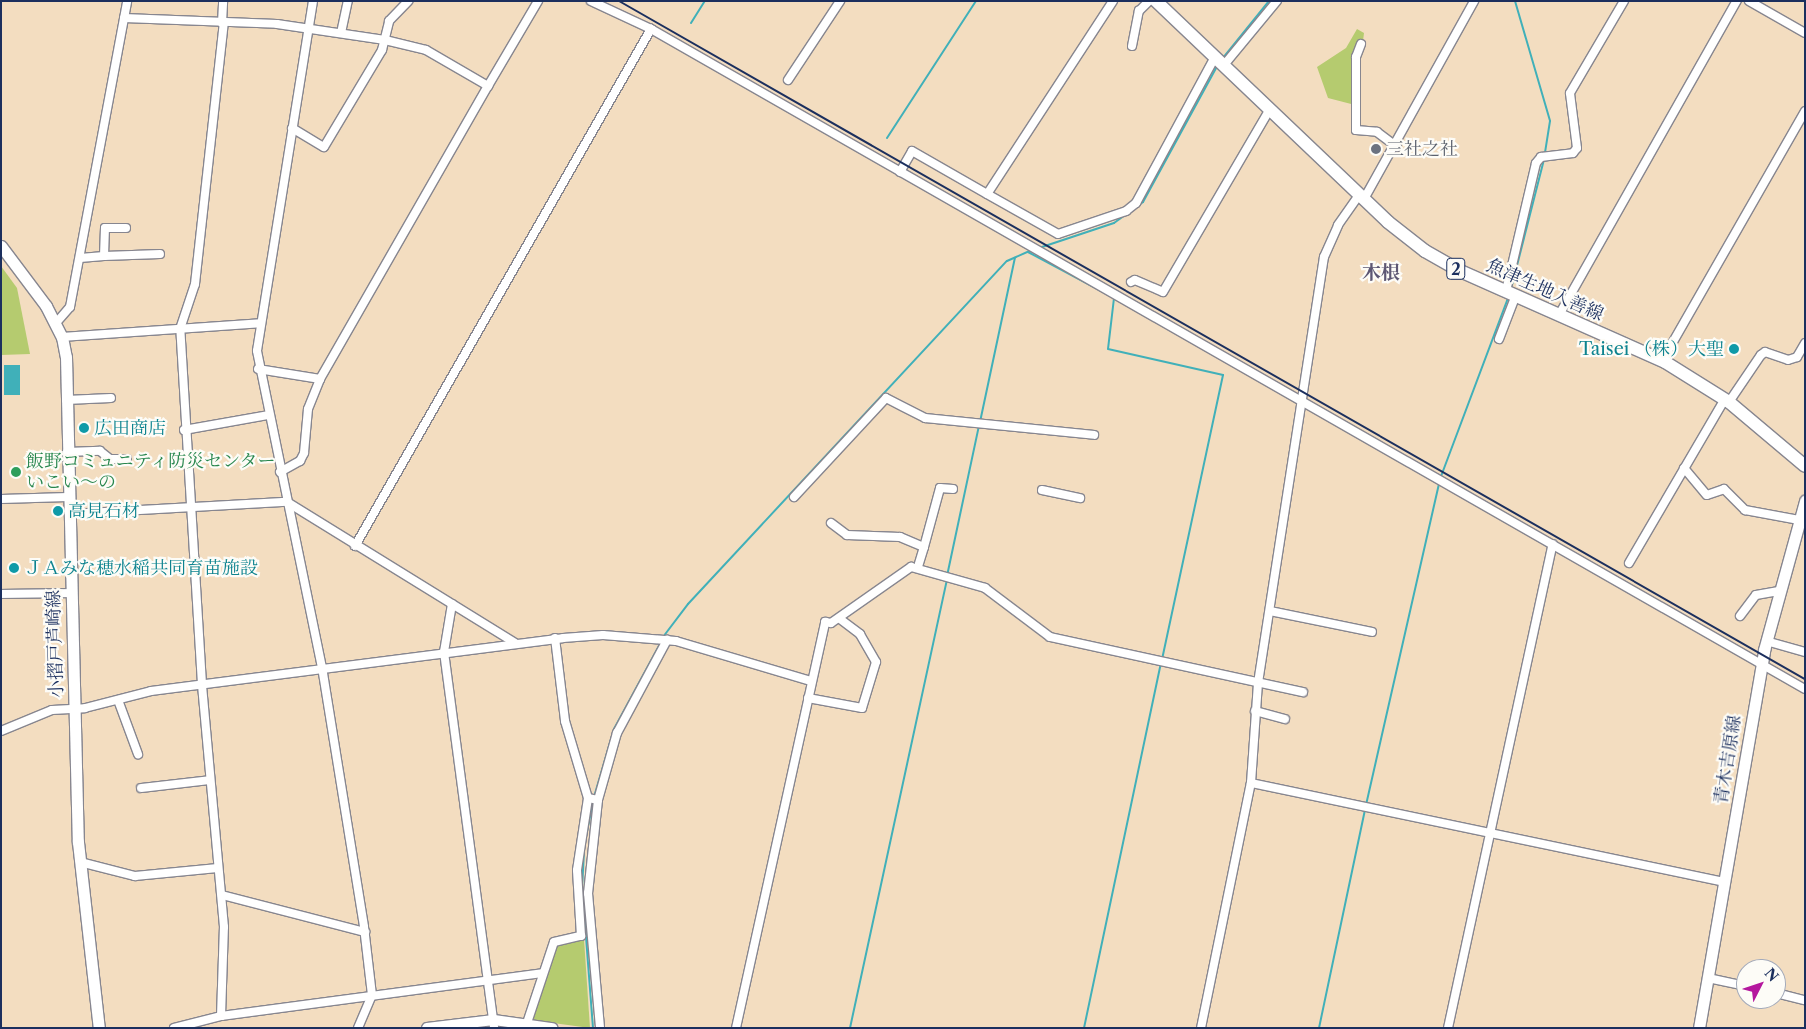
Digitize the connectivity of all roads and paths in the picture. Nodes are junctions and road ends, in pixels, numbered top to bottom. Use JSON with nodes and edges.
{"nodes":[{"id":1,"x":127,"y":1,"type":"edge"},
{"id":2,"x":223,"y":1,"type":"edge"},
{"id":3,"x":313,"y":1,"type":"edge"},
{"id":4,"x":348,"y":1,"type":"edge"},
{"id":5,"x":408,"y":1,"type":"edge"},
{"id":6,"x":538,"y":1,"type":"edge"},
{"id":7,"x":591,"y":1,"type":"edge"},
{"id":8,"x":840,"y":1,"type":"edge"},
{"id":9,"x":1112,"y":1,"type":"edge"},
{"id":10,"x":1149,"y":1,"type":"edge"},
{"id":11,"x":1156,"y":1,"type":"edge"},
{"id":12,"x":1277,"y":1,"type":"edge"},
{"id":13,"x":1474,"y":1,"type":"edge"},
{"id":14,"x":1624,"y":1,"type":"edge"},
{"id":15,"x":1737,"y":1,"type":"edge"},
{"id":16,"x":1749,"y":1,"type":"edge"},
{"id":17,"x":124,"y":18,"type":"junction"},
{"id":18,"x":223,"y":23,"type":"junction"},
{"id":19,"x":308,"y":28,"type":"junction"},
{"id":20,"x":651,"y":30,"type":"junction"},
{"id":21,"x":341,"y":33,"type":"junction"},
{"id":22,"x":1805,"y":33,"type":"edge"},
{"id":23,"x":385,"y":40,"type":"junction"},
{"id":24,"x":1361,"y":44,"type":"dead end"},
{"id":25,"x":1132,"y":46,"type":"dead end"},
{"id":26,"x":1220,"y":61,"type":"junction"},
{"id":27,"x":788,"y":80,"type":"dead end"},
{"id":28,"x":488,"y":86,"type":"junction"},
{"id":29,"x":1270,"y":109,"type":"junction"},
{"id":30,"x":1805,"y":111,"type":"edge"},
{"id":31,"x":292,"y":128,"type":"junction"},
{"id":32,"x":1397,"y":146,"type":"junction"},
{"id":33,"x":900,"y":172,"type":"junction"},
{"id":34,"x":986,"y":194,"type":"junction"},
{"id":35,"x":1362,"y":197,"type":"junction"},
{"id":36,"x":126,"y":228,"type":"dead end"},
{"id":37,"x":2,"y":249,"type":"edge"},
{"id":38,"x":160,"y":254,"type":"dead end"},
{"id":39,"x":104,"y":256,"type":"junction"},
{"id":40,"x":80,"y":258,"type":"junction"},
{"id":41,"x":1131,"y":282,"type":"dead end"},
{"id":42,"x":1511,"y":293,"type":"junction"},
{"id":43,"x":1559,"y":315,"type":"junction"},
{"id":44,"x":56,"y":323,"type":"junction"},
{"id":45,"x":260,"y":323,"type":"junction"},
{"id":46,"x":180,"y":329,"type":"junction"},
{"id":47,"x":62,"y":337,"type":"junction"},
{"id":48,"x":1499,"y":339,"type":"dead end"},
{"id":49,"x":1805,"y":343,"type":"edge"},
{"id":50,"x":1662,"y":361,"type":"junction"},
{"id":51,"x":258,"y":369,"type":"junction"},
{"id":52,"x":320,"y":378,"type":"junction"},
{"id":53,"x":111,"y":398,"type":"dead end"},
{"id":54,"x":66,"y":400,"type":"junction"},
{"id":55,"x":1305,"y":401,"type":"junction"},
{"id":56,"x":1727,"y":401,"type":"junction"},
{"id":57,"x":268,"y":415,"type":"junction"},
{"id":58,"x":184,"y":430,"type":"junction"},
{"id":59,"x":1094,"y":435,"type":"dead end"},
{"id":60,"x":67,"y":452,"type":"junction"},
{"id":61,"x":127,"y":459,"type":"dead end"},
{"id":62,"x":1805,"y":466,"type":"edge"},
{"id":63,"x":1684,"y":468,"type":"junction"},
{"id":64,"x":280,"y":472,"type":"junction"},
{"id":65,"x":952,"y":488,"type":"dead end"},
{"id":66,"x":1042,"y":490,"type":"dead end"},
{"id":67,"x":68,"y":497,"type":"junction"},
{"id":68,"x":794,"y":497,"type":"dead end"},
{"id":69,"x":1080,"y":498,"type":"dead end"},
{"id":70,"x":1,"y":499,"type":"edge"},
{"id":71,"x":1805,"y":501,"type":"edge"},
{"id":72,"x":286,"y":502,"type":"junction"},
{"id":73,"x":189,"y":507,"type":"junction"},
{"id":74,"x":69,"y":514,"type":"junction"},
{"id":75,"x":1799,"y":520,"type":"junction"},
{"id":76,"x":831,"y":523,"type":"dead end"},
{"id":77,"x":1553,"y":544,"type":"junction"},
{"id":78,"x":355,"y":546,"type":"junction"},
{"id":79,"x":924,"y":546,"type":"junction"},
{"id":80,"x":1629,"y":564,"type":"dead end"},
{"id":81,"x":918,"y":567,"type":"junction"},
{"id":82,"x":1779,"y":590,"type":"junction"},
{"id":83,"x":71,"y":593,"type":"junction"},
{"id":84,"x":1,"y":594,"type":"edge"},
{"id":85,"x":452,"y":604,"type":"junction"},
{"id":86,"x":1270,"y":611,"type":"junction"},
{"id":87,"x":1740,"y":616,"type":"dead end"},
{"id":88,"x":839,"y":618,"type":"junction"},
{"id":89,"x":1372,"y":632,"type":"dead end"},
{"id":90,"x":555,"y":638,"type":"junction"},
{"id":91,"x":667,"y":640,"type":"junction"},
{"id":92,"x":1766,"y":641,"type":"junction"},
{"id":93,"x":516,"y":643,"type":"junction"},
{"id":94,"x":444,"y":652,"type":"junction"},
{"id":95,"x":1805,"y":652,"type":"edge"},
{"id":96,"x":1761,"y":664,"type":"junction"},
{"id":97,"x":322,"y":667,"type":"junction"},
{"id":98,"x":811,"y":681,"type":"junction"},
{"id":99,"x":1258,"y":682,"type":"junction"},
{"id":100,"x":202,"y":684,"type":"junction"},
{"id":101,"x":1805,"y":689,"type":"edge"},
{"id":102,"x":1303,"y":692,"type":"dead end"},
{"id":103,"x":808,"y":698,"type":"junction"},
{"id":104,"x":118,"y":700,"type":"junction"},
{"id":105,"x":75,"y":710,"type":"junction"},
{"id":106,"x":1255,"y":711,"type":"junction"},
{"id":107,"x":1285,"y":719,"type":"dead end"},
{"id":108,"x":1,"y":731,"type":"edge"},
{"id":109,"x":138,"y":754,"type":"dead end"},
{"id":110,"x":210,"y":780,"type":"junction"},
{"id":111,"x":1251,"y":783,"type":"junction"},
{"id":112,"x":141,"y":788,"type":"dead end"},
{"id":113,"x":588,"y":798,"type":"junction"},
{"id":114,"x":598,"y":800,"type":"junction"},
{"id":115,"x":1490,"y":833,"type":"junction"},
{"id":116,"x":80,"y":862,"type":"junction"},
{"id":117,"x":218,"y":868,"type":"junction"},
{"id":118,"x":1725,"y":882,"type":"junction"},
{"id":119,"x":222,"y":895,"type":"junction"},
{"id":120,"x":365,"y":932,"type":"junction"},
{"id":121,"x":542,"y":973,"type":"junction"},
{"id":122,"x":1708,"y":978,"type":"junction"},
{"id":123,"x":486,"y":980,"type":"junction"},
{"id":124,"x":1736,"y":984,"type":"edge"},
{"id":125,"x":1786,"y":995,"type":"edge"},
{"id":126,"x":372,"y":996,"type":"junction"},
{"id":127,"x":1805,"y":1000,"type":"edge"},
{"id":128,"x":221,"y":1016,"type":"junction"},
{"id":129,"x":527,"y":1022,"type":"junction"},
{"id":130,"x":205,"y":1024,"type":"edge"},
{"id":131,"x":494,"y":1024,"type":"edge"},
{"id":132,"x":99,"y":1028,"type":"edge"},
{"id":133,"x":174,"y":1028,"type":"edge"},
{"id":134,"x":358,"y":1028,"type":"edge"},
{"id":135,"x":428,"y":1028,"type":"edge"},
{"id":136,"x":552,"y":1028,"type":"edge"},
{"id":137,"x":600,"y":1028,"type":"edge"},
{"id":138,"x":736,"y":1028,"type":"edge"},
{"id":139,"x":1201,"y":1028,"type":"edge"},
{"id":140,"x":1448,"y":1028,"type":"edge"},
{"id":141,"x":1699,"y":1028,"type":"edge"}],
"edges":[{"from":1,"to":17,"type":"street"},
{"from":2,"to":18,"type":"street"},
{"from":3,"to":19,"type":"street"},
{"from":4,"to":21,"type":"street"},
{"from":5,"to":23,"type":"street"},
{"from":6,"to":28,"type":"street"},
{"from":7,"to":20,"type":"street"},
{"from":8,"to":27,"type":"street"},
{"from":9,"to":34,"type":"street"},
{"from":10,"to":25,"type":"street"},
{"from":11,"to":26,"type":"main road","name":"魚津生地入善線","number":"2"},
{"from":12,"to":26,"type":"street"},
{"from":13,"to":32,"type":"street"},
{"from":14,"to":42,"type":"street"},
{"from":15,"to":43,"type":"street"},
{"from":16,"to":22,"type":"street"},
{"from":17,"to":18,"type":"street"},
{"from":17,"to":40,"type":"street"},
{"from":18,"to":19,"type":"street"},
{"from":18,"to":46,"type":"street"},
{"from":19,"to":21,"type":"street"},
{"from":19,"to":31,"type":"street"},
{"from":20,"to":33,"type":"street"},
{"from":20,"to":78,"type":"street"},
{"from":21,"to":23,"type":"street"},
{"from":23,"to":28,"type":"street"},
{"from":23,"to":31,"type":"street"},
{"from":24,"to":32,"type":"street"},
{"from":26,"to":29,"type":"main road","name":"魚津生地入善線","number":"2"},
{"from":26,"to":34,"type":"street"},
{"from":28,"to":52,"type":"street"},
{"from":29,"to":35,"type":"main road","name":"魚津生地入善線","number":"2"},
{"from":29,"to":41,"type":"street"},
{"from":30,"to":50,"type":"street"},
{"from":31,"to":45,"type":"street"},
{"from":32,"to":35,"type":"street"},
{"from":33,"to":34,"type":"street"},
{"from":33,"to":55,"type":"street"},
{"from":35,"to":42,"type":"main road","name":"魚津生地入善線","number":"2"},
{"from":35,"to":55,"type":"street"},
{"from":36,"to":39,"type":"street"},
{"from":37,"to":44,"type":"main road","name":"小摺戸芦崎線"},
{"from":38,"to":39,"type":"street"},
{"from":39,"to":40,"type":"street"},
{"from":40,"to":44,"type":"street"},
{"from":42,"to":43,"type":"main road","name":"魚津生地入善線","number":"2"},
{"from":42,"to":48,"type":"street"},
{"from":43,"to":50,"type":"main road","name":"魚津生地入善線","number":"2"},
{"from":44,"to":47,"type":"main road","name":"小摺戸芦崎線"},
{"from":45,"to":46,"type":"street"},
{"from":45,"to":51,"type":"street"},
{"from":46,"to":47,"type":"street"},
{"from":46,"to":58,"type":"street"},
{"from":47,"to":54,"type":"main road","name":"小摺戸芦崎線"},
{"from":49,"to":56,"type":"street"},
{"from":50,"to":56,"type":"main road","name":"魚津生地入善線","number":"2"},
{"from":51,"to":52,"type":"street"},
{"from":51,"to":57,"type":"street"},
{"from":52,"to":64,"type":"street"},
{"from":53,"to":54,"type":"street"},
{"from":54,"to":60,"type":"main road","name":"小摺戸芦崎線"},
{"from":55,"to":77,"type":"street"},
{"from":55,"to":86,"type":"street"},
{"from":56,"to":62,"type":"main road","name":"魚津生地入善線","number":"2"},
{"from":56,"to":63,"type":"street"},
{"from":57,"to":58,"type":"street"},
{"from":57,"to":64,"type":"street"},
{"from":58,"to":73,"type":"street"},
{"from":59,"to":68,"type":"street"},
{"from":60,"to":61,"type":"street"},
{"from":60,"to":67,"type":"main road","name":"小摺戸芦崎線"},
{"from":63,"to":75,"type":"street"},
{"from":63,"to":80,"type":"street"},
{"from":64,"to":72,"type":"street"},
{"from":65,"to":79,"type":"street"},
{"from":66,"to":69,"type":"street"},
{"from":67,"to":70,"type":"street"},
{"from":67,"to":74,"type":"main road","name":"小摺戸芦崎線"},
{"from":71,"to":75,"type":"main road","name":"青木吉原線"},
{"from":72,"to":73,"type":"street"},
{"from":72,"to":78,"type":"street"},
{"from":72,"to":97,"type":"street"},
{"from":73,"to":74,"type":"street"},
{"from":73,"to":100,"type":"street"},
{"from":74,"to":83,"type":"main road","name":"小摺戸芦崎線"},
{"from":75,"to":82,"type":"main road","name":"青木吉原線"},
{"from":76,"to":79,"type":"street"},
{"from":77,"to":96,"type":"street"},
{"from":77,"to":115,"type":"street"},
{"from":78,"to":85,"type":"street"},
{"from":79,"to":81,"type":"street"},
{"from":81,"to":88,"type":"street"},
{"from":81,"to":99,"type":"street"},
{"from":82,"to":87,"type":"street"},
{"from":82,"to":92,"type":"main road","name":"青木吉原線"},
{"from":83,"to":84,"type":"street"},
{"from":83,"to":105,"type":"main road","name":"小摺戸芦崎線"},
{"from":85,"to":93,"type":"street"},
{"from":85,"to":94,"type":"street"},
{"from":86,"to":89,"type":"street"},
{"from":86,"to":99,"type":"street"},
{"from":88,"to":98,"type":"street"},
{"from":88,"to":103,"type":"street"},
{"from":90,"to":91,"type":"street"},
{"from":90,"to":93,"type":"street"},
{"from":90,"to":113,"type":"street"},
{"from":91,"to":98,"type":"street"},
{"from":91,"to":114,"type":"street"},
{"from":92,"to":95,"type":"street"},
{"from":92,"to":96,"type":"main road","name":"青木吉原線"},
{"from":93,"to":94,"type":"street"},
{"from":94,"to":97,"type":"street"},
{"from":94,"to":123,"type":"street"},
{"from":96,"to":101,"type":"street"},
{"from":96,"to":118,"type":"main road","name":"青木吉原線"},
{"from":97,"to":100,"type":"street"},
{"from":97,"to":120,"type":"street"},
{"from":98,"to":103,"type":"street"},
{"from":99,"to":102,"type":"street"},
{"from":99,"to":106,"type":"street"},
{"from":100,"to":104,"type":"street"},
{"from":100,"to":110,"type":"street"},
{"from":103,"to":138,"type":"street"},
{"from":104,"to":105,"type":"street"},
{"from":104,"to":109,"type":"street"},
{"from":105,"to":108,"type":"street"},
{"from":105,"to":116,"type":"main road","name":"小摺戸芦崎線"},
{"from":106,"to":107,"type":"street"},
{"from":106,"to":111,"type":"street"},
{"from":110,"to":112,"type":"street"},
{"from":110,"to":117,"type":"street"},
{"from":111,"to":115,"type":"street"},
{"from":111,"to":139,"type":"street"},
{"from":113,"to":114,"type":"street"},
{"from":113,"to":121,"type":"street"},
{"from":114,"to":137,"type":"street"},
{"from":115,"to":118,"type":"street"},
{"from":115,"to":140,"type":"street"},
{"from":116,"to":117,"type":"street"},
{"from":116,"to":132,"type":"main road","name":"小摺戸芦崎線"},
{"from":117,"to":119,"type":"street"},
{"from":118,"to":122,"type":"main road","name":"青木吉原線"},
{"from":119,"to":120,"type":"street"},
{"from":119,"to":128,"type":"street"},
{"from":120,"to":126,"type":"street"},
{"from":121,"to":123,"type":"street"},
{"from":121,"to":129,"type":"street"},
{"from":122,"to":124,"type":"street"},
{"from":122,"to":141,"type":"main road","name":"青木吉原線"},
{"from":123,"to":126,"type":"street"},
{"from":123,"to":131,"type":"street"},
{"from":125,"to":127,"type":"street"},
{"from":126,"to":128,"type":"street"},
{"from":126,"to":134,"type":"street"},
{"from":128,"to":130,"type":"street"},
{"from":129,"to":131,"type":"street"},
{"from":129,"to":136,"type":"street"},
{"from":130,"to":133,"type":"street"},
{"from":131,"to":135,"type":"street"}]}
